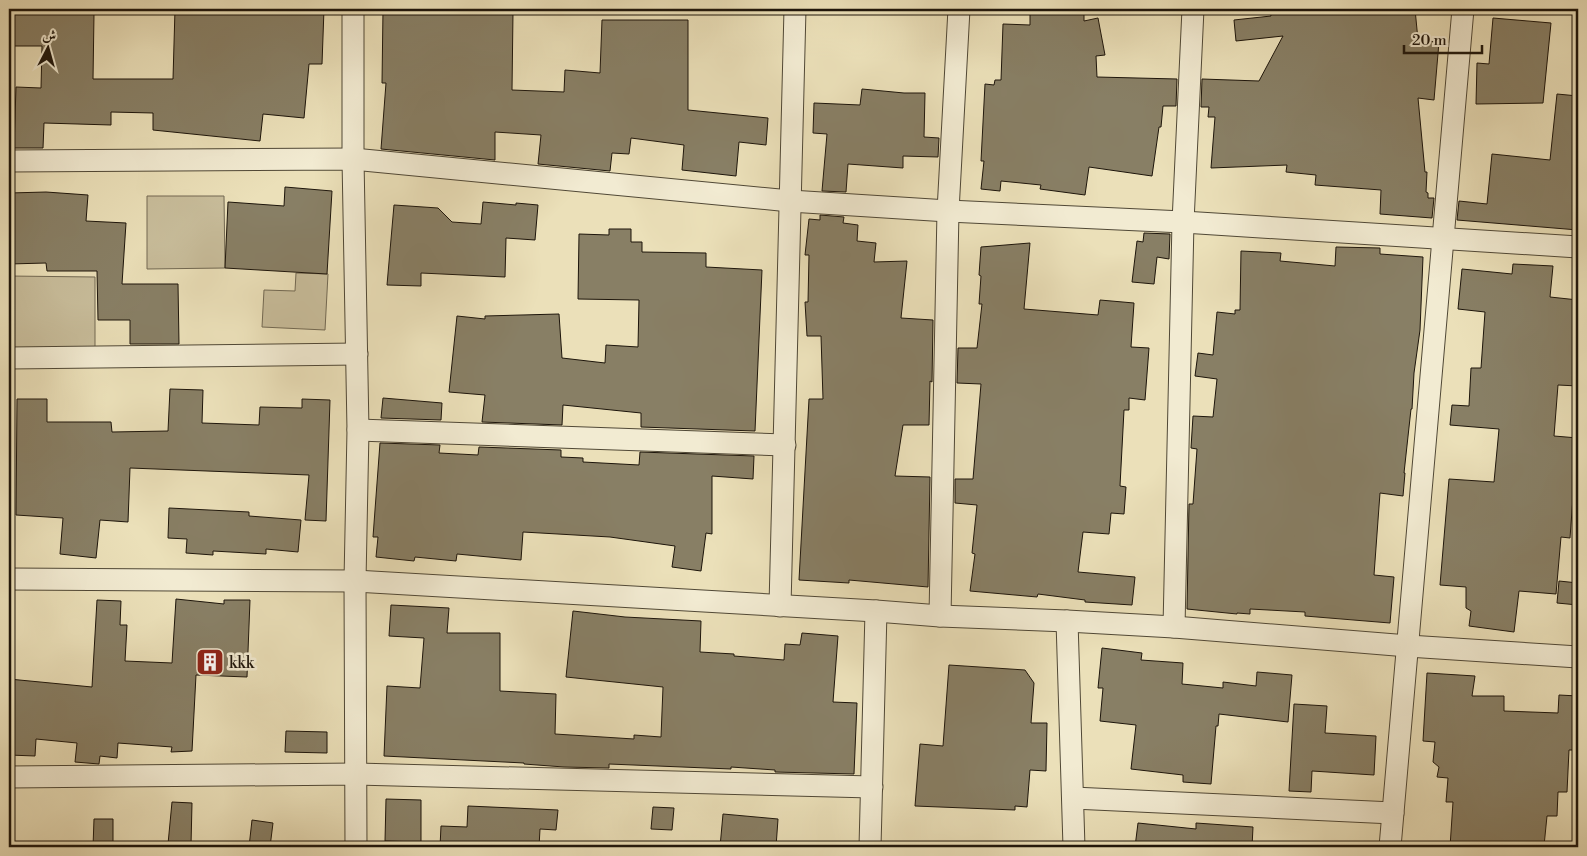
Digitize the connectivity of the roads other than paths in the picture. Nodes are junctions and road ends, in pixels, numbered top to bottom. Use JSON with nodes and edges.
{"nodes":[{"id":1,"x":353,"y":9,"type":"edge"},
{"id":2,"x":795,"y":9,"type":"edge"},
{"id":3,"x":959,"y":9,"type":"edge"},
{"id":4,"x":1193,"y":9,"type":"edge"},
{"id":5,"x":1463,"y":9,"type":"edge"},
{"id":6,"x":354,"y":159,"type":"junction"},
{"id":7,"x":9,"y":161,"type":"edge"},
{"id":8,"x":790,"y":201,"type":"junction"},
{"id":9,"x":948,"y":211,"type":"junction"},
{"id":10,"x":1184,"y":222,"type":"junction"},
{"id":11,"x":1444,"y":238,"type":"junction"},
{"id":12,"x":1578,"y":247,"type":"edge"},
{"id":13,"x":357,"y":354,"type":"junction"},
{"id":14,"x":9,"y":358,"type":"edge"},
{"id":15,"x":358,"y":430,"type":"junction"},
{"id":16,"x":785,"y":445,"type":"junction"},
{"id":17,"x":9,"y":579,"type":"edge"},
{"id":18,"x":355,"y":581,"type":"junction"},
{"id":19,"x":780,"y":606,"type":"junction"},
{"id":20,"x":876,"y":611,"type":"junction"},
{"id":21,"x":940,"y":616,"type":"junction"},
{"id":22,"x":1068,"y":621,"type":"junction"},
{"id":23,"x":1174,"y":628,"type":"junction"},
{"id":24,"x":1408,"y":646,"type":"junction"},
{"id":25,"x":1578,"y":656,"type":"edge"},
{"id":26,"x":356,"y":774,"type":"junction"},
{"id":27,"x":9,"y":777,"type":"edge"},
{"id":28,"x":872,"y":787,"type":"junction"},
{"id":29,"x":1073,"y":798,"type":"junction"},
{"id":30,"x":1393,"y":814,"type":"junction"},
{"id":31,"x":356,"y":847,"type":"edge"},
{"id":32,"x":870,"y":847,"type":"edge"},
{"id":33,"x":1074,"y":847,"type":"edge"},
{"id":34,"x":1390,"y":847,"type":"edge"}],
"edges":[{"from":1,"to":6,"type":"street"},
{"from":2,"to":8,"type":"street"},
{"from":3,"to":9,"type":"street"},
{"from":4,"to":10,"type":"street"},
{"from":5,"to":11,"type":"street"},
{"from":6,"to":7,"type":"street"},
{"from":6,"to":8,"type":"street"},
{"from":6,"to":13,"type":"street"},
{"from":8,"to":9,"type":"street"},
{"from":8,"to":16,"type":"street"},
{"from":9,"to":10,"type":"street"},
{"from":9,"to":21,"type":"street"},
{"from":10,"to":11,"type":"street"},
{"from":10,"to":23,"type":"street"},
{"from":11,"to":12,"type":"street"},
{"from":11,"to":24,"type":"street"},
{"from":13,"to":14,"type":"street"},
{"from":13,"to":15,"type":"street"},
{"from":15,"to":16,"type":"street"},
{"from":15,"to":18,"type":"street"},
{"from":16,"to":19,"type":"street"},
{"from":17,"to":18,"type":"street"},
{"from":18,"to":19,"type":"street"},
{"from":18,"to":26,"type":"street"},
{"from":19,"to":20,"type":"street"},
{"from":20,"to":21,"type":"street"},
{"from":20,"to":28,"type":"street"},
{"from":21,"to":22,"type":"street"},
{"from":22,"to":23,"type":"street"},
{"from":22,"to":29,"type":"street"},
{"from":23,"to":24,"type":"street"},
{"from":24,"to":25,"type":"street"},
{"from":24,"to":30,"type":"street"},
{"from":26,"to":27,"type":"street"},
{"from":26,"to":28,"type":"street"},
{"from":26,"to":31,"type":"street"},
{"from":28,"to":32,"type":"street"},
{"from":29,"to":30,"type":"street"},
{"from":29,"to":33,"type":"street"},
{"from":30,"to":34,"type":"street"}]}
